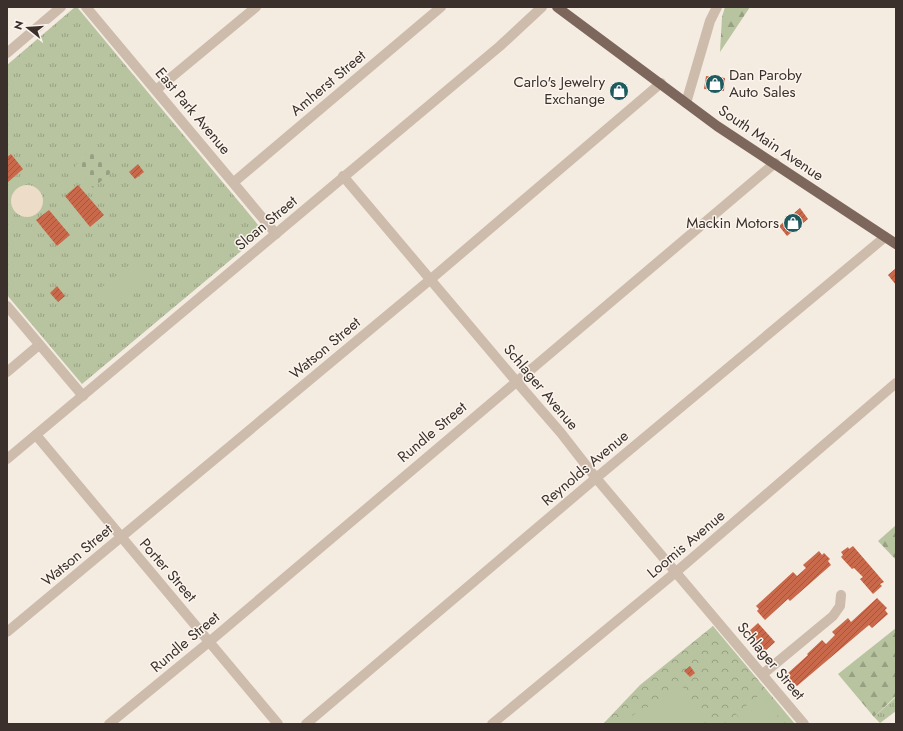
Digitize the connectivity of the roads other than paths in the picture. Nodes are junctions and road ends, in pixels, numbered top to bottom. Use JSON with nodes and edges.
{"nodes":[{"id":1,"x":62,"y":7,"type":"edge"},
{"id":2,"x":86,"y":7,"type":"edge"},
{"id":3,"x":256,"y":7,"type":"edge"},
{"id":4,"x":442,"y":7,"type":"edge"},
{"id":5,"x":542,"y":7,"type":"edge"},
{"id":6,"x":557,"y":7,"type":"edge"},
{"id":7,"x":717,"y":7,"type":"edge"},
{"id":8,"x":7,"y":52,"type":"edge"},
{"id":9,"x":661,"y":84,"type":"junction"},
{"id":10,"x":156,"y":90,"type":"junction"},
{"id":11,"x":686,"y":103,"type":"junction"},
{"id":12,"x":775,"y":163,"type":"junction"},
{"id":13,"x":344,"y":176,"type":"junction"},
{"id":14,"x":234,"y":182,"type":"junction"},
{"id":15,"x":276,"y":234,"type":"junction"},
{"id":16,"x":885,"y":237,"type":"junction"},
{"id":17,"x":896,"y":244,"type":"edge"},
{"id":18,"x":431,"y":279,"type":"junction"},
{"id":19,"x":7,"y":306,"type":"edge"},
{"id":20,"x":39,"y":345,"type":"junction"},
{"id":21,"x":7,"y":372,"type":"edge"},
{"id":22,"x":516,"y":381,"type":"junction"},
{"id":23,"x":896,"y":383,"type":"edge"},
{"id":24,"x":83,"y":396,"type":"junction"},
{"id":25,"x":36,"y":435,"type":"junction"},
{"id":26,"x":7,"y":459,"type":"edge"},
{"id":27,"x":596,"y":478,"type":"junction"},
{"id":28,"x":121,"y":538,"type":"junction"},
{"id":29,"x":676,"y":572,"type":"junction"},
{"id":30,"x":841,"y":595,"type":"dead end"},
{"id":31,"x":715,"y":618,"type":"joint"},
{"id":32,"x":7,"y":632,"type":"edge"},
{"id":33,"x":209,"y":642,"type":"junction"},
{"id":34,"x":763,"y":674,"type":"junction"},
{"id":35,"x":109,"y":724,"type":"edge"},
{"id":36,"x":278,"y":724,"type":"edge"},
{"id":37,"x":306,"y":724,"type":"edge"},
{"id":38,"x":492,"y":724,"type":"edge"},
{"id":39,"x":804,"y":724,"type":"edge"}],
"edges":[{"from":1,"to":8,"type":"street"},
{"from":2,"to":10,"type":"street","name":"East Park Avenue"},
{"from":3,"to":10,"type":"street"},
{"from":4,"to":14,"type":"street","name":"Amherst Street"},
{"from":5,"to":13,"type":"street","name":"Sloan Street"},
{"from":6,"to":9,"type":"main road","name":"South Main Avenue"},
{"from":7,"to":11,"type":"street"},
{"from":9,"to":11,"type":"main road","name":"South Main Avenue"},
{"from":9,"to":18,"type":"street","name":"Watson Street"},
{"from":10,"to":14,"type":"street","name":"East Park Avenue"},
{"from":11,"to":12,"type":"main road","name":"South Main Avenue"},
{"from":12,"to":16,"type":"main road","name":"South Main Avenue"},
{"from":12,"to":22,"type":"street","name":"Rundle Street"},
{"from":13,"to":15,"type":"street","name":"Sloan Street"},
{"from":13,"to":18,"type":"street","name":"Schlager Avenue"},
{"from":14,"to":15,"type":"street","name":"East Park Avenue"},
{"from":15,"to":24,"type":"street","name":"Sloan Street"},
{"from":16,"to":17,"type":"main road","name":"South Main Avenue"},
{"from":16,"to":27,"type":"street","name":"Reynolds Avenue"},
{"from":18,"to":22,"type":"street","name":"Schlager Avenue"},
{"from":18,"to":28,"type":"street","name":"Watson Street"},
{"from":19,"to":20,"type":"street"},
{"from":20,"to":21,"type":"street"},
{"from":20,"to":24,"type":"street"},
{"from":22,"to":27,"type":"street","name":"Schlager Avenue"},
{"from":22,"to":33,"type":"street","name":"Rundle Street"},
{"from":23,"to":29,"type":"street","name":"Loomis Avenue"},
{"from":24,"to":25,"type":"street","name":"Sloan Street"},
{"from":25,"to":26,"type":"street","name":"Sloan Street"},
{"from":25,"to":28,"type":"street","name":"Porter Street"},
{"from":27,"to":29,"type":"street","name":"Schlager Avenue"},
{"from":27,"to":37,"type":"street","name":"Reynolds Avenue"},
{"from":28,"to":32,"type":"street","name":"Watson Street"},
{"from":28,"to":33,"type":"street","name":"Porter Street"},
{"from":29,"to":31,"type":"street","name":"Schlager Avenue"},
{"from":29,"to":38,"type":"street","name":"Loomis Avenue"},
{"from":30,"to":34,"type":"street"},
{"from":31,"to":34,"type":"street","name":"Schlager Street"},
{"from":33,"to":35,"type":"street","name":"Rundle Street"},
{"from":33,"to":36,"type":"street","name":"Porter Street"},
{"from":34,"to":39,"type":"street","name":"Schlager Street"}]}
